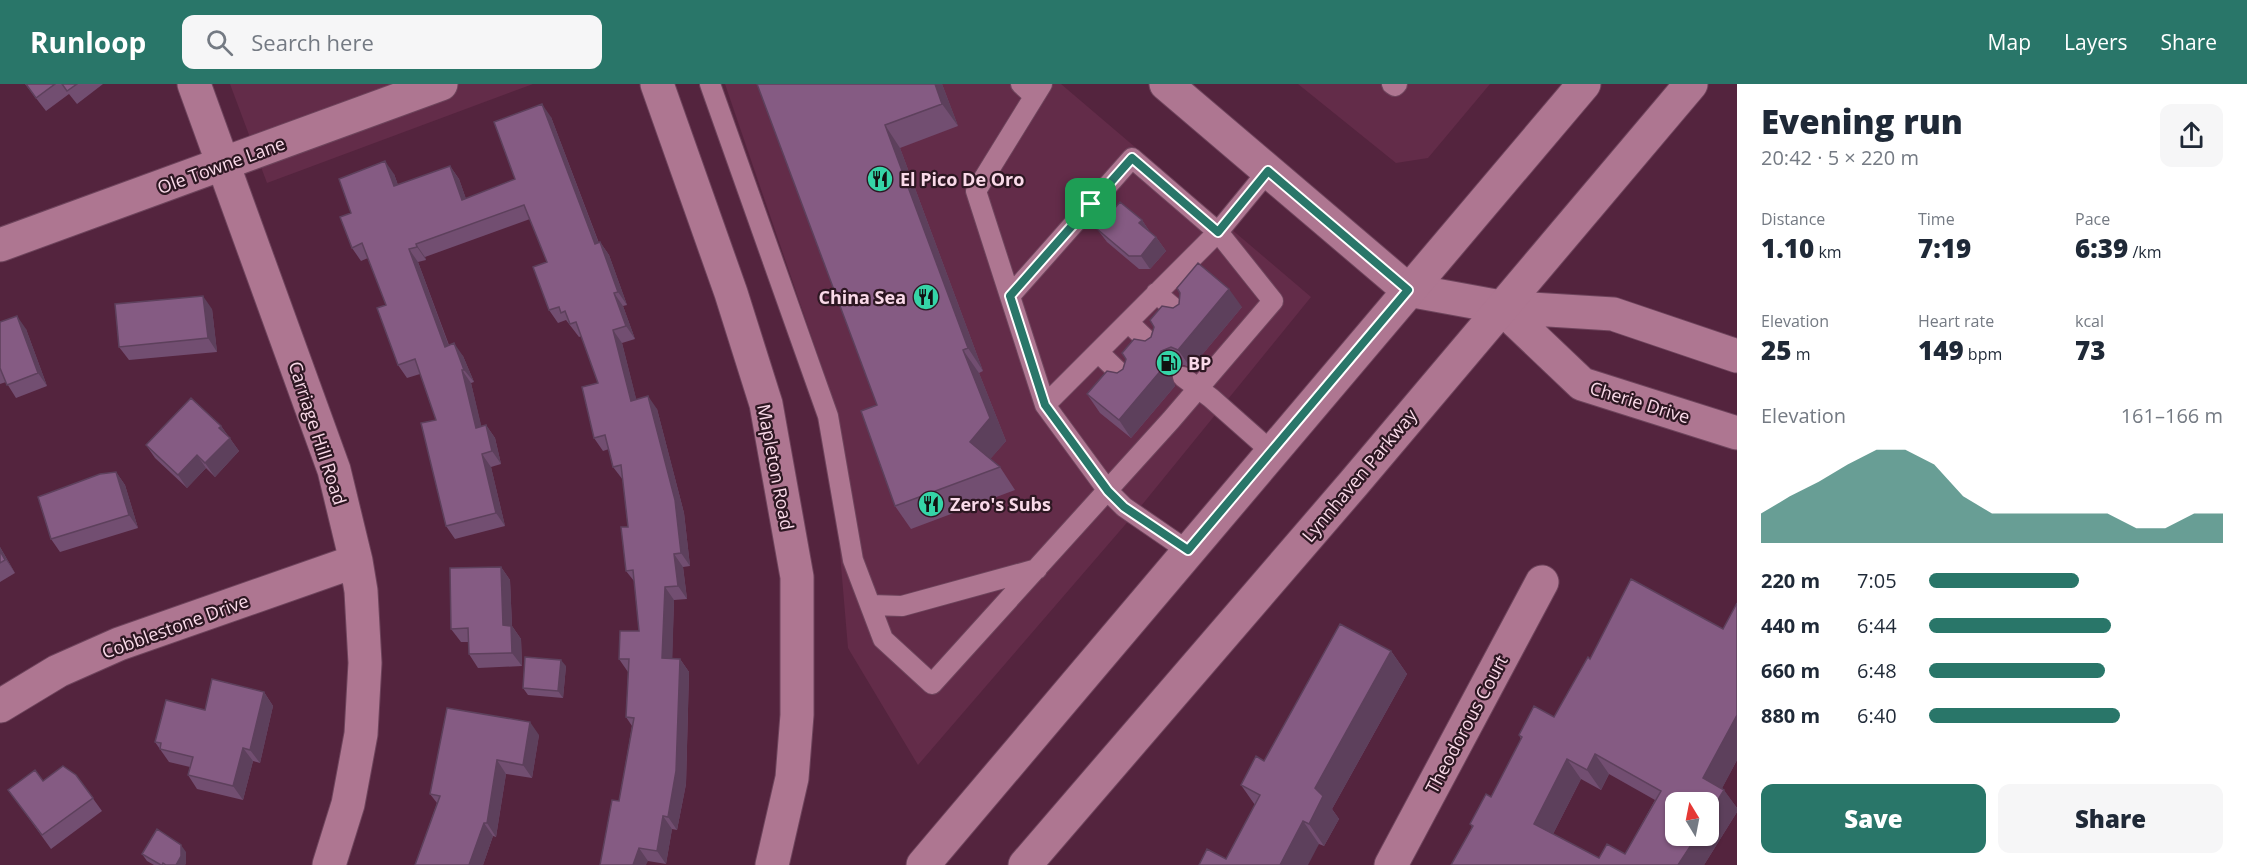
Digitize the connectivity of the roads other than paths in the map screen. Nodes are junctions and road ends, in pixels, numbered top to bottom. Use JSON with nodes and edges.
{"nodes":[{"id":1,"x":194,"y":84,"type":"edge"},
{"id":2,"x":441,"y":84,"type":"edge"},
{"id":3,"x":657,"y":84,"type":"edge"},
{"id":4,"x":710,"y":84,"type":"edge"},
{"id":5,"x":1166,"y":84,"type":"edge"},
{"id":6,"x":1392,"y":84,"type":"edge"},
{"id":7,"x":1397,"y":84,"type":"edge"},
{"id":8,"x":1584,"y":84,"type":"edge"},
{"id":9,"x":1691,"y":84,"type":"edge"},
{"id":10,"x":1032,"y":88,"type":"edge"},
{"id":11,"x":223,"y":165,"type":"junction"},
{"id":12,"x":1268,"y":171,"type":"junction"},
{"id":13,"x":1218,"y":232,"type":"junction"},
{"id":14,"x":0,"y":245,"type":"edge"},
{"id":15,"x":1408,"y":290,"type":"junction"},
{"id":16,"x":1156,"y":293,"type":"junction"},
{"id":17,"x":1010,"y":296,"type":"junction"},
{"id":18,"x":1501,"y":307,"type":"junction"},
{"id":19,"x":1182,"y":315,"type":"edge"},
{"id":20,"x":1128,"y":322,"type":"junction"},
{"id":21,"x":1155,"y":348,"type":"edge"},
{"id":22,"x":1098,"y":352,"type":"junction"},
{"id":23,"x":1737,"y":356,"type":"edge"},
{"id":24,"x":1127,"y":380,"type":"edge"},
{"id":25,"x":1191,"y":383,"type":"junction"},
{"id":26,"x":1045,"y":405,"type":"junction"},
{"id":27,"x":1737,"y":433,"type":"edge"},
{"id":28,"x":1272,"y":452,"type":"junction"},
{"id":29,"x":1108,"y":491,"type":"junction"},
{"id":30,"x":1188,"y":550,"type":"junction"},
{"id":31,"x":356,"y":561,"type":"junction"},
{"id":32,"x":1037,"y":568,"type":"junction"},
{"id":33,"x":1542,"y":582,"type":"dead end"},
{"id":34,"x":871,"y":605,"type":"junction"},
{"id":35,"x":0,"y":706,"type":"edge"},
{"id":36,"x":329,"y":865,"type":"edge"},
{"id":37,"x":772,"y":865,"type":"edge"},
{"id":38,"x":923,"y":865,"type":"edge"},
{"id":39,"x":1025,"y":865,"type":"edge"},
{"id":40,"x":1391,"y":865,"type":"edge"}],
"edges":[{"from":1,"to":11,"type":"street","name":"Carriage Hill Road"},
{"from":2,"to":11,"type":"street","name":"Ole Towne Lane"},
{"from":3,"to":37,"type":"street","name":"Mapleton Road"},
{"from":4,"to":34,"type":"lane"},
{"from":5,"to":12,"type":"street"},
{"from":6,"to":7,"type":"lane"},
{"from":8,"to":15,"type":"street"},
{"from":9,"to":18,"type":"street","name":"Lynnhaven Parkway"},
{"from":10,"to":17,"type":"lane"},
{"from":11,"to":14,"type":"street","name":"Ole Towne Lane"},
{"from":11,"to":31,"type":"street","name":"Carriage Hill Road"},
{"from":12,"to":13,"type":"lane"},
{"from":12,"to":15,"type":"street"},
{"from":13,"to":16,"type":"lane"},
{"from":13,"to":17,"type":"lane"},
{"from":13,"to":25,"type":"lane"},
{"from":15,"to":18,"type":"street"},
{"from":15,"to":28,"type":"street"},
{"from":16,"to":19,"type":"lane"},
{"from":16,"to":20,"type":"lane"},
{"from":17,"to":26,"type":"lane"},
{"from":18,"to":23,"type":"street"},
{"from":18,"to":27,"type":"street","name":"Cherie Drive"},
{"from":18,"to":39,"type":"street","name":"Lynnhaven Parkway"},
{"from":20,"to":21,"type":"lane"},
{"from":20,"to":22,"type":"lane"},
{"from":22,"to":24,"type":"lane"},
{"from":22,"to":26,"type":"lane"},
{"from":25,"to":28,"type":"lane"},
{"from":25,"to":29,"type":"lane"},
{"from":26,"to":29,"type":"lane"},
{"from":28,"to":30,"type":"street"},
{"from":29,"to":30,"type":"lane"},
{"from":29,"to":32,"type":"lane"},
{"from":30,"to":38,"type":"street"},
{"from":31,"to":35,"type":"street","name":"Cobblestone Drive"},
{"from":31,"to":36,"type":"street","name":"Carriage Hill Road"},
{"from":32,"to":34,"type":"lane"},
{"from":32,"to":34,"type":"lane"},
{"from":33,"to":40,"type":"street","name":"Theodorous Court"}]}
